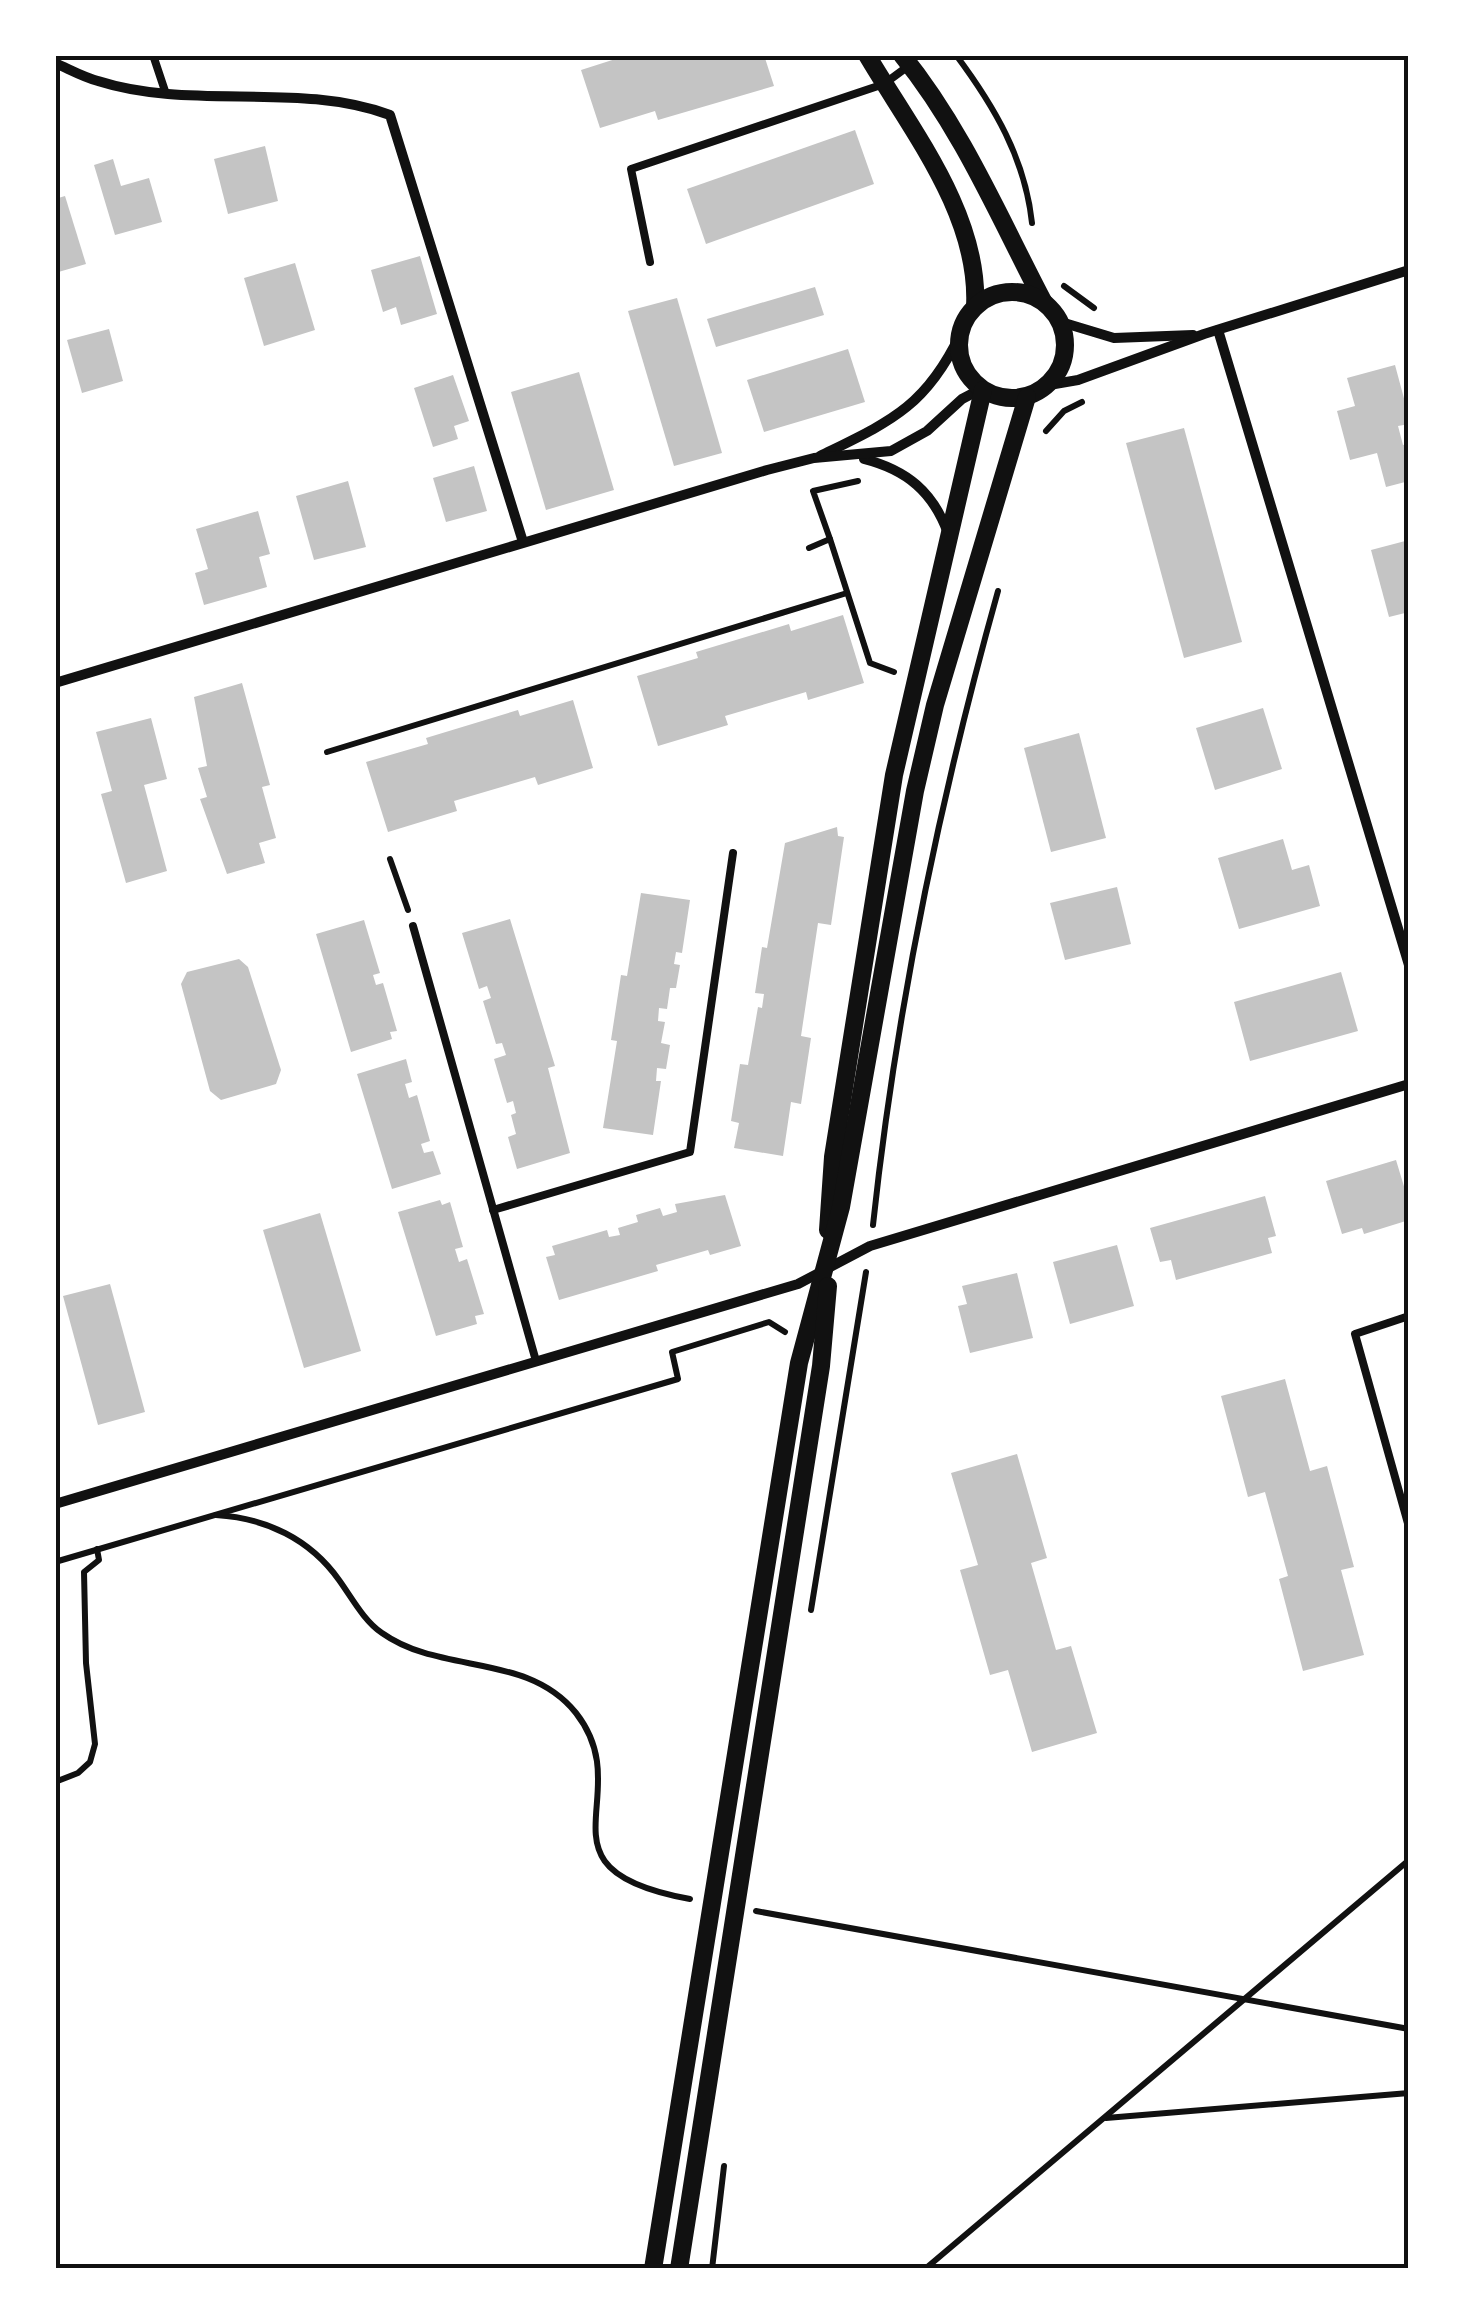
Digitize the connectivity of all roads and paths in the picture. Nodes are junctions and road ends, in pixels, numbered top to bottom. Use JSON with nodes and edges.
{"nodes":[{"id":1,"x":153,"y":55,"type":"edge"},
{"id":2,"x":867,"y":55,"type":"edge"},
{"id":3,"x":956,"y":55,"type":"edge"},
{"id":4,"x":906,"y":60,"type":"edge"},
{"id":5,"x":55,"y":62,"type":"edge"},
{"id":6,"x":884,"y":84,"type":"junction"},
{"id":7,"x":165,"y":91,"type":"junction"},
{"id":8,"x":1033,"y":228,"type":"dead end"},
{"id":9,"x":650,"y":262,"type":"dead end"},
{"id":10,"x":1409,"y":270,"type":"edge"},
{"id":11,"x":1052,"y":272,"type":"dead end"},
{"id":12,"x":1043,"y":302,"type":"junction"},
{"id":13,"x":975,"y":307,"type":"junction"},
{"id":14,"x":1104,"y":312,"type":"dead end"},
{"id":15,"x":1061,"y":322,"type":"junction"},
{"id":16,"x":1218,"y":330,"type":"junction"},
{"id":17,"x":1204,"y":334,"type":"junction"},
{"id":18,"x":960,"y":335,"type":"junction"},
{"id":19,"x":1049,"y":385,"type":"junction"},
{"id":20,"x":982,"y":390,"type":"junction"},
{"id":21,"x":1027,"y":396,"type":"junction"},
{"id":22,"x":1096,"y":397,"type":"dead end"},
{"id":23,"x":1042,"y":442,"type":"dead end"},
{"id":24,"x":814,"y":458,"type":"junction"},
{"id":25,"x":848,"y":458,"type":"junction"},
{"id":26,"x":948,"y":535,"type":"junction"},
{"id":27,"x":523,"y":542,"type":"junction"},
{"id":28,"x":809,"y":548,"type":"dead end"},
{"id":29,"x":1001,"y":581,"type":"dead end"},
{"id":30,"x":847,"y":592,"type":"junction"},
{"id":31,"x":914,"y":679,"type":"junction"},
{"id":32,"x":55,"y":684,"type":"edge"},
{"id":33,"x":327,"y":752,"type":"dead end"},
{"id":34,"x":733,"y":853,"type":"dead end"},
{"id":35,"x":390,"y":859,"type":"dead end"},
{"id":36,"x":413,"y":926,"type":"joint"},
{"id":37,"x":1409,"y":965,"type":"edge"},
{"id":38,"x":1409,"y":1084,"type":"edge"},
{"id":39,"x":493,"y":1210,"type":"junction"},
{"id":40,"x":870,"y":1246,"type":"junction"},
{"id":41,"x":828,"y":1266,"type":"junction"},
{"id":42,"x":1409,"y":1316,"type":"edge"},
{"id":43,"x":536,"y":1362,"type":"junction"},
{"id":44,"x":799,"y":1363,"type":"junction"},
{"id":45,"x":821,"y":1366,"type":"junction"},
{"id":46,"x":850,"y":1369,"type":"junction"},
{"id":47,"x":55,"y":1504,"type":"edge"},
{"id":48,"x":1409,"y":1527,"type":"edge"},
{"id":49,"x":98,"y":1550,"type":"junction"},
{"id":50,"x":55,"y":1562,"type":"edge"},
{"id":51,"x":810,"y":1621,"type":"dead end"},
{"id":52,"x":55,"y":1782,"type":"edge"},
{"id":53,"x":1409,"y":1860,"type":"edge"},
{"id":54,"x":766,"y":1893,"type":"dead end"},
{"id":55,"x":759,"y":1932,"type":"dead end"},
{"id":56,"x":1409,"y":2092,"type":"edge"},
{"id":57,"x":1105,"y":2118,"type":"junction"},
{"id":58,"x":724,"y":2163,"type":"dead end"},
{"id":59,"x":653,"y":2269,"type":"edge"},
{"id":60,"x":679,"y":2269,"type":"edge"},
{"id":61,"x":712,"y":2269,"type":"edge"},
{"id":62,"x":925,"y":2269,"type":"edge"}],
"edges":[{"from":1,"to":7,"type":"lane"},
{"from":2,"to":6,"type":"street"},
{"from":3,"to":8,"type":"path"},
{"from":4,"to":6,"type":"lane"},
{"from":4,"to":12,"type":"street"},
{"from":5,"to":7,"type":"street"},
{"from":6,"to":9,"type":"lane"},
{"from":6,"to":13,"type":"street"},
{"from":7,"to":27,"type":"street"},
{"from":10,"to":16,"type":"street"},
{"from":11,"to":14,"type":"path"},
{"from":12,"to":13,"type":"street"},
{"from":12,"to":15,"type":"street"},
{"from":13,"to":18,"type":"street"},
{"from":15,"to":17,"type":"street"},
{"from":15,"to":19,"type":"street"},
{"from":16,"to":17,"type":"street"},
{"from":16,"to":37,"type":"street"},
{"from":17,"to":19,"type":"street"},
{"from":18,"to":20,"type":"street"},
{"from":18,"to":24,"type":"street"},
{"from":19,"to":21,"type":"street"},
{"from":20,"to":21,"type":"street"},
{"from":20,"to":25,"type":"street"},
{"from":20,"to":26,"type":"street"},
{"from":21,"to":41,"type":"street"},
{"from":22,"to":23,"type":"path"},
{"from":24,"to":25,"type":"street"},
{"from":24,"to":27,"type":"street"},
{"from":25,"to":26,"type":"street"},
{"from":26,"to":31,"type":"street"},
{"from":27,"to":32,"type":"street"},
{"from":28,"to":30,"type":"path"},
{"from":29,"to":40,"type":"path"},
{"from":30,"to":31,"type":"path"},
{"from":30,"to":33,"type":"path"},
{"from":31,"to":41,"type":"street"},
{"from":34,"to":39,"type":"lane"},
{"from":35,"to":36,"type":"path"},
{"from":36,"to":39,"type":"lane"},
{"from":38,"to":40,"type":"street"},
{"from":39,"to":43,"type":"lane"},
{"from":40,"to":41,"type":"street"},
{"from":40,"to":46,"type":"path"},
{"from":41,"to":43,"type":"street"},
{"from":41,"to":44,"type":"street"},
{"from":41,"to":45,"type":"street"},
{"from":42,"to":48,"type":"lane"},
{"from":43,"to":47,"type":"street"},
{"from":44,"to":49,"type":"path"},
{"from":44,"to":59,"type":"street"},
{"from":45,"to":46,"type":"path"},
{"from":45,"to":60,"type":"street"},
{"from":46,"to":51,"type":"path"},
{"from":49,"to":50,"type":"path"},
{"from":49,"to":52,"type":"path"},
{"from":53,"to":57,"type":"path"},
{"from":54,"to":55,"type":"path"},
{"from":56,"to":57,"type":"path"},
{"from":57,"to":62,"type":"path"},
{"from":58,"to":61,"type":"path"}]}
